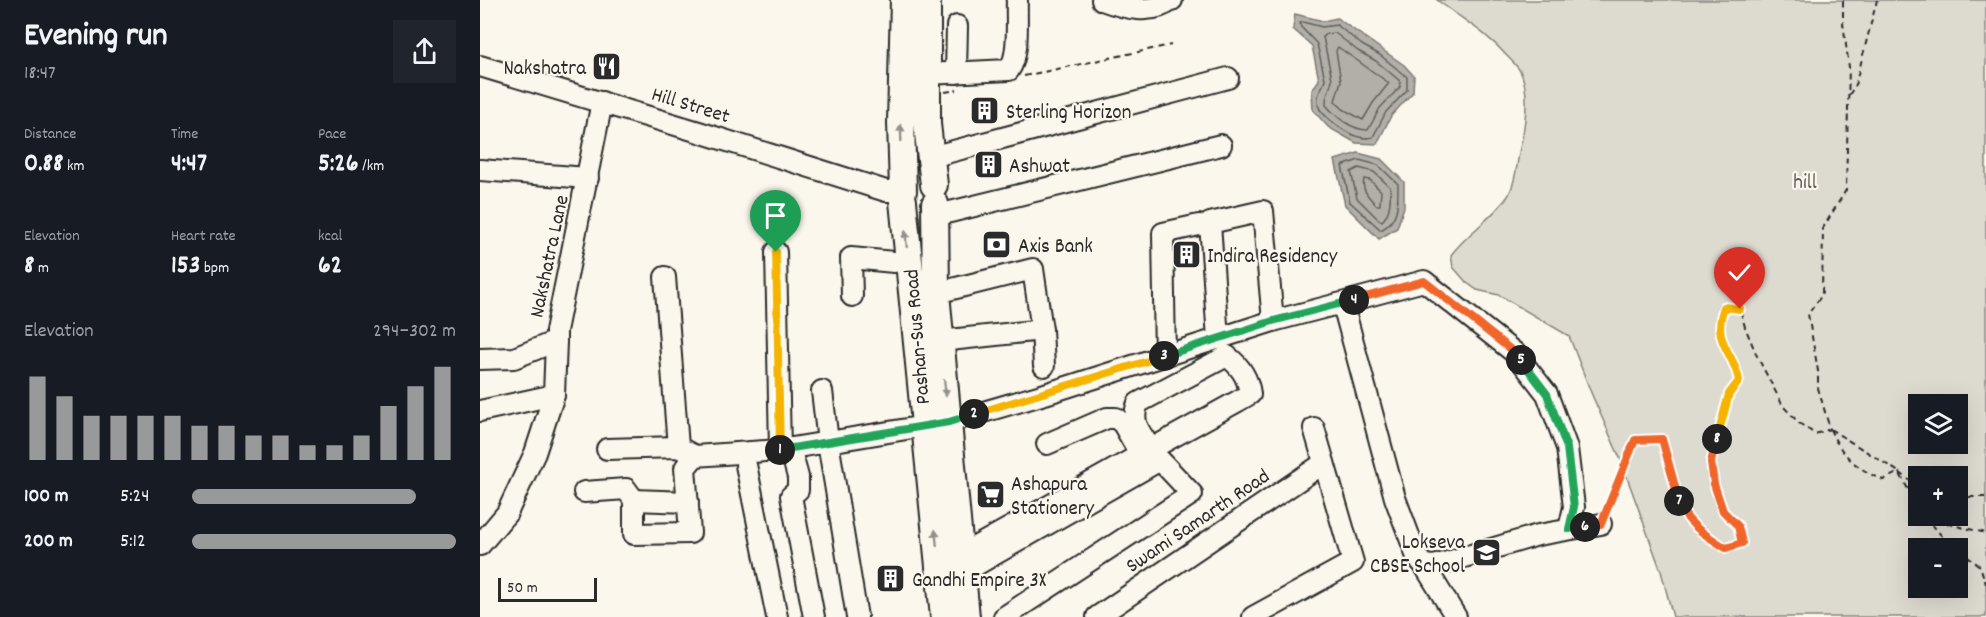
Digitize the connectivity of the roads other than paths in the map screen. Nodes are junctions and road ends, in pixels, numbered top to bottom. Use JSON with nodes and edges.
{"nodes":[{"id":1,"x":904,"y":0,"type":"edge"},
{"id":2,"x":927,"y":0,"type":"edge"},
{"id":3,"x":1017,"y":0,"type":"edge"},
{"id":4,"x":1102,"y":0,"type":"edge"},
{"id":5,"x":1172,"y":0,"type":"edge"},
{"id":6,"x":957,"y":26,"type":"dead end"},
{"id":7,"x":480,"y":66,"type":"edge"},
{"id":8,"x":1228,"y":78,"type":"dead end"},
{"id":9,"x":959,"y":81,"type":"junction"},
{"id":10,"x":926,"y":85,"type":"junction"},
{"id":11,"x":602,"y":102,"type":"junction"},
{"id":12,"x":1221,"y":145,"type":"dead end"},
{"id":13,"x":931,"y":157,"type":"junction"},
{"id":14,"x":480,"y":170,"type":"edge"},
{"id":15,"x":588,"y":178,"type":"junction"},
{"id":16,"x":897,"y":194,"type":"junction"},
{"id":17,"x":934,"y":202,"type":"junction"},
{"id":18,"x":1198,"y":225,"type":"dead end"},
{"id":19,"x":776,"y":252,"type":"dead end"},
{"id":20,"x":894,"y":262,"type":"dead end"},
{"id":21,"x":665,"y":277,"type":"dead end"},
{"id":22,"x":936,"y":293,"type":"junction"},
{"id":23,"x":852,"y":296,"type":"dead end"},
{"id":24,"x":1332,"y":306,"type":"junction"},
{"id":25,"x":1273,"y":321,"type":"junction"},
{"id":26,"x":1042,"y":330,"type":"junction"},
{"id":27,"x":1218,"y":339,"type":"junction"},
{"id":28,"x":556,"y":341,"type":"junction"},
{"id":29,"x":940,"y":341,"type":"junction"},
{"id":30,"x":1165,"y":356,"type":"junction"},
{"id":31,"x":480,"y":359,"type":"edge"},
{"id":32,"x":1044,"y":366,"type":"dead end"},
{"id":33,"x":822,"y":390,"type":"dead end"},
{"id":34,"x":554,"y":395,"type":"junction"},
{"id":35,"x":480,"y":411,"type":"edge"},
{"id":36,"x":936,"y":424,"type":"junction"},
{"id":37,"x":1314,"y":428,"type":"dead end"},
{"id":38,"x":828,"y":442,"type":"junction"},
{"id":39,"x":1047,"y":444,"type":"dead end"},
{"id":40,"x":607,"y":449,"type":"dead end"},
{"id":41,"x":785,"y":449,"type":"junction"},
{"id":42,"x":686,"y":452,"type":"junction"},
{"id":43,"x":1146,"y":452,"type":"junction"},
{"id":44,"x":1324,"y":463,"type":"junction"},
{"id":45,"x":746,"y":465,"type":"dead end"},
{"id":46,"x":584,"y":492,"type":"dead end"},
{"id":47,"x":634,"y":500,"type":"junction"},
{"id":48,"x":688,"y":502,"type":"junction"},
{"id":49,"x":1601,"y":524,"type":"road end"},
{"id":50,"x":1569,"y":529,"type":"junction"},
{"id":51,"x":480,"y":545,"type":"edge"},
{"id":52,"x":961,"y":564,"type":"junction"},
{"id":53,"x":1424,"y":565,"type":"junction"},
{"id":54,"x":777,"y":617,"type":"edge"},
{"id":55,"x":814,"y":617,"type":"edge"},
{"id":56,"x":857,"y":617,"type":"edge"},
{"id":57,"x":944,"y":617,"type":"edge"},
{"id":58,"x":966,"y":617,"type":"edge"},
{"id":59,"x":1004,"y":617,"type":"edge"},
{"id":60,"x":1097,"y":617,"type":"edge"},
{"id":61,"x":1253,"y":617,"type":"edge"},
{"id":62,"x":1456,"y":617,"type":"edge"}],
"edges":[{"from":16,"to":1,"type":"main road","name":"Pashan-Sus Road","one_way":true},
{"from":2,"to":10,"type":"main road","name":"Pashan-Sus Road"},
{"from":3,"to":9,"type":"street"},
{"from":4,"to":5,"type":"street"},
{"from":6,"to":9,"type":"street"},
{"from":7,"to":11,"type":"street","name":"Hill Street"},
{"from":8,"to":13,"type":"street"},
{"from":9,"to":10,"type":"street"},
{"from":10,"to":13,"type":"main road","name":"Pashan-Sus Road"},
{"from":11,"to":15,"type":"street","name":"Nakshatra Lane"},
{"from":11,"to":16,"type":"street","name":"Hill Street"},
{"from":12,"to":17,"type":"street"},
{"from":13,"to":17,"type":"main road","name":"Pashan-Sus Road"},
{"from":14,"to":15,"type":"street"},
{"from":15,"to":28,"type":"street","name":"Nakshatra Lane"},
{"from":16,"to":17,"type":"main road"},
{"from":36,"to":16,"type":"main road","name":"Pashan-Sus Road","one_way":true},
{"from":17,"to":22,"type":"main road","name":"Pashan-Sus Road"},
{"from":18,"to":30,"type":"street"},
{"from":19,"to":41,"type":"street"},
{"from":20,"to":23,"type":"street"},
{"from":21,"to":42,"type":"street"},
{"from":22,"to":26,"type":"street"},
{"from":22,"to":29,"type":"main road","name":"Pashan-Sus Road"},
{"from":24,"to":25,"type":"street"},
{"from":24,"to":50,"type":"street"},
{"from":24,"to":53,"type":"street"},
{"from":25,"to":27,"type":"street"},
{"from":25,"to":27,"type":"street"},
{"from":26,"to":29,"type":"street"},
{"from":26,"to":32,"type":"street"},
{"from":27,"to":30,"type":"street"},
{"from":28,"to":31,"type":"street","name":"Nakshatra Lane"},
{"from":28,"to":34,"type":"street"},
{"from":29,"to":36,"type":"main road","name":"Pashan-Sus Road","one_way":true},
{"from":30,"to":36,"type":"street"},
{"from":33,"to":38,"type":"street"},
{"from":34,"to":35,"type":"street"},
{"from":34,"to":51,"type":"street"},
{"from":36,"to":38,"type":"street"},
{"from":36,"to":52,"type":"main road","name":"Pashan-Sus Road"},
{"from":57,"to":36,"type":"main road","name":"Pashan-Sus Road","one_way":true},
{"from":37,"to":44,"type":"street"},
{"from":38,"to":41,"type":"street"},
{"from":38,"to":56,"type":"street"},
{"from":39,"to":43,"type":"street"},
{"from":40,"to":42,"type":"street"},
{"from":41,"to":42,"type":"street"},
{"from":41,"to":55,"type":"street"},
{"from":42,"to":48,"type":"street"},
{"from":43,"to":43,"type":"street"},
{"from":43,"to":52,"type":"street"},
{"from":44,"to":60,"type":"street","name":"Swami Samarth Road"},
{"from":44,"to":61,"type":"street"},
{"from":45,"to":54,"type":"street"},
{"from":46,"to":47,"type":"street"},
{"from":47,"to":48,"type":"street"},
{"from":47,"to":48,"type":"street"},
{"from":49,"to":50,"type":"street"},
{"from":50,"to":53,"type":"street"},
{"from":52,"to":58,"type":"main road","name":"Pashan-Sus Road"},
{"from":52,"to":59,"type":"street"},
{"from":53,"to":62,"type":"street"}]}
